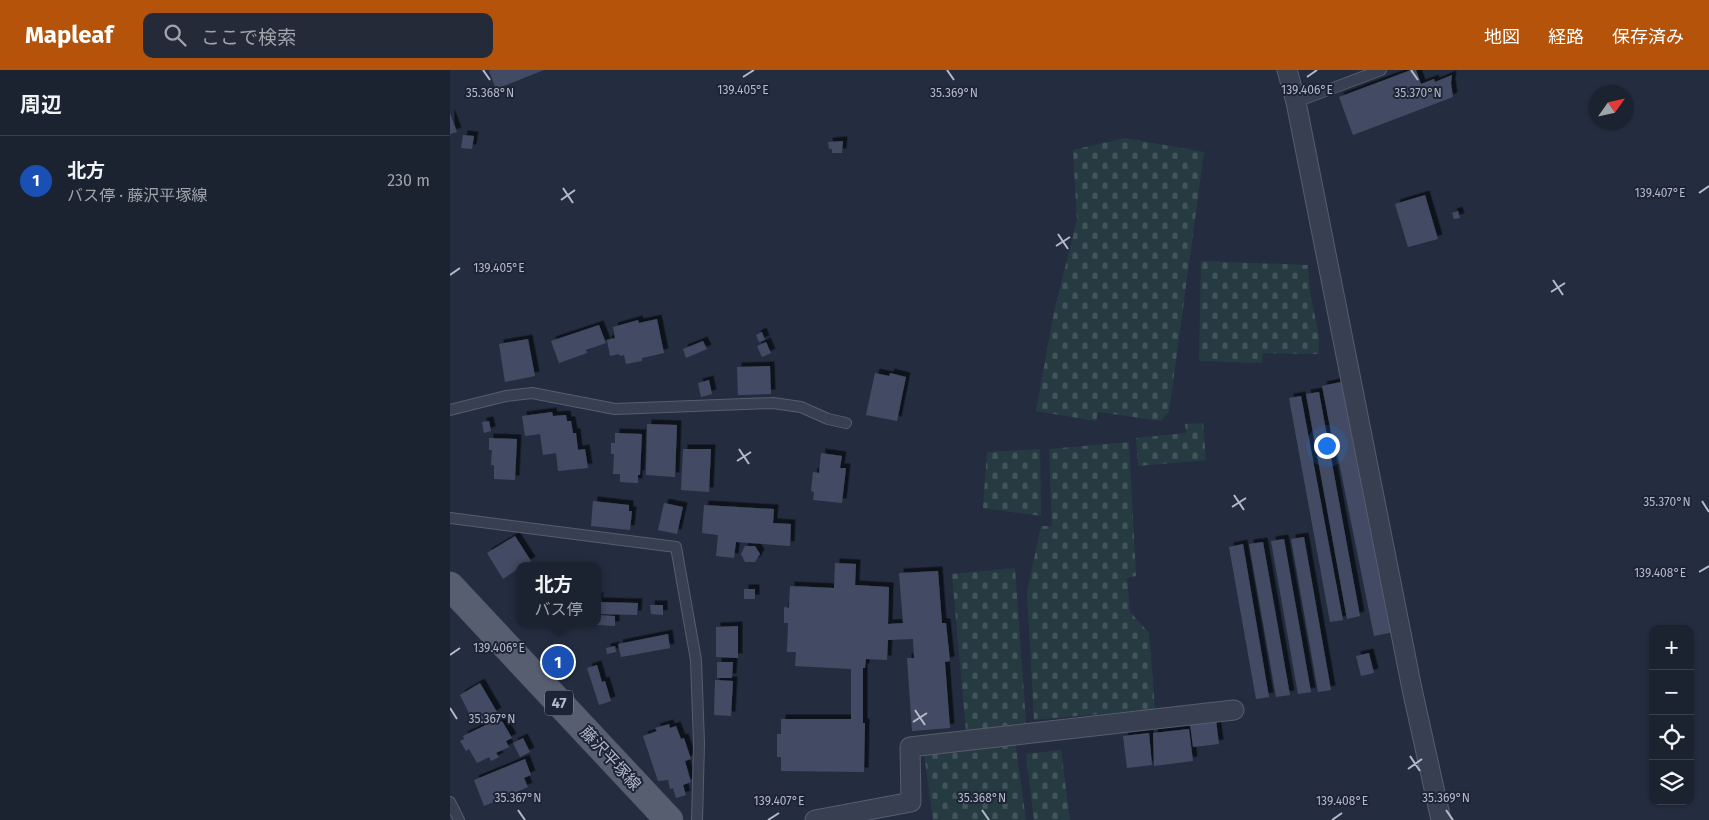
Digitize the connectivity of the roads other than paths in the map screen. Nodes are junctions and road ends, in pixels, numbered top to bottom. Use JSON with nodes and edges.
{"nodes":[{"id":1,"x":1287,"y":70,"type":"edge"},
{"id":2,"x":1381,"y":70,"type":"edge"},
{"id":3,"x":1296,"y":102,"type":"junction"},
{"id":4,"x":450,"y":410,"type":"edge"},
{"id":5,"x":846,"y":423,"type":"dead end"},
{"id":6,"x":450,"y":518,"type":"edge"},
{"id":7,"x":450,"y":586,"type":"edge"},
{"id":8,"x":1234,"y":710,"type":"dead end"},
{"id":9,"x":450,"y":802,"type":"edge"},
{"id":10,"x":459,"y":820,"type":"edge"},
{"id":11,"x":669,"y":820,"type":"edge"},
{"id":12,"x":697,"y":820,"type":"edge"},
{"id":13,"x":815,"y":820,"type":"edge"},
{"id":14,"x":1441,"y":820,"type":"edge"}],
"edges":[{"from":1,"to":3,"type":"street"},
{"from":2,"to":3,"type":"lane"},
{"from":3,"to":14,"type":"street"},
{"from":4,"to":5,"type":"lane"},
{"from":6,"to":12,"type":"lane"},
{"from":7,"to":11,"type":"main road","name":"藤沢平塚線","number":"47"},
{"from":8,"to":13,"type":"street"},
{"from":9,"to":10,"type":"lane"}]}
